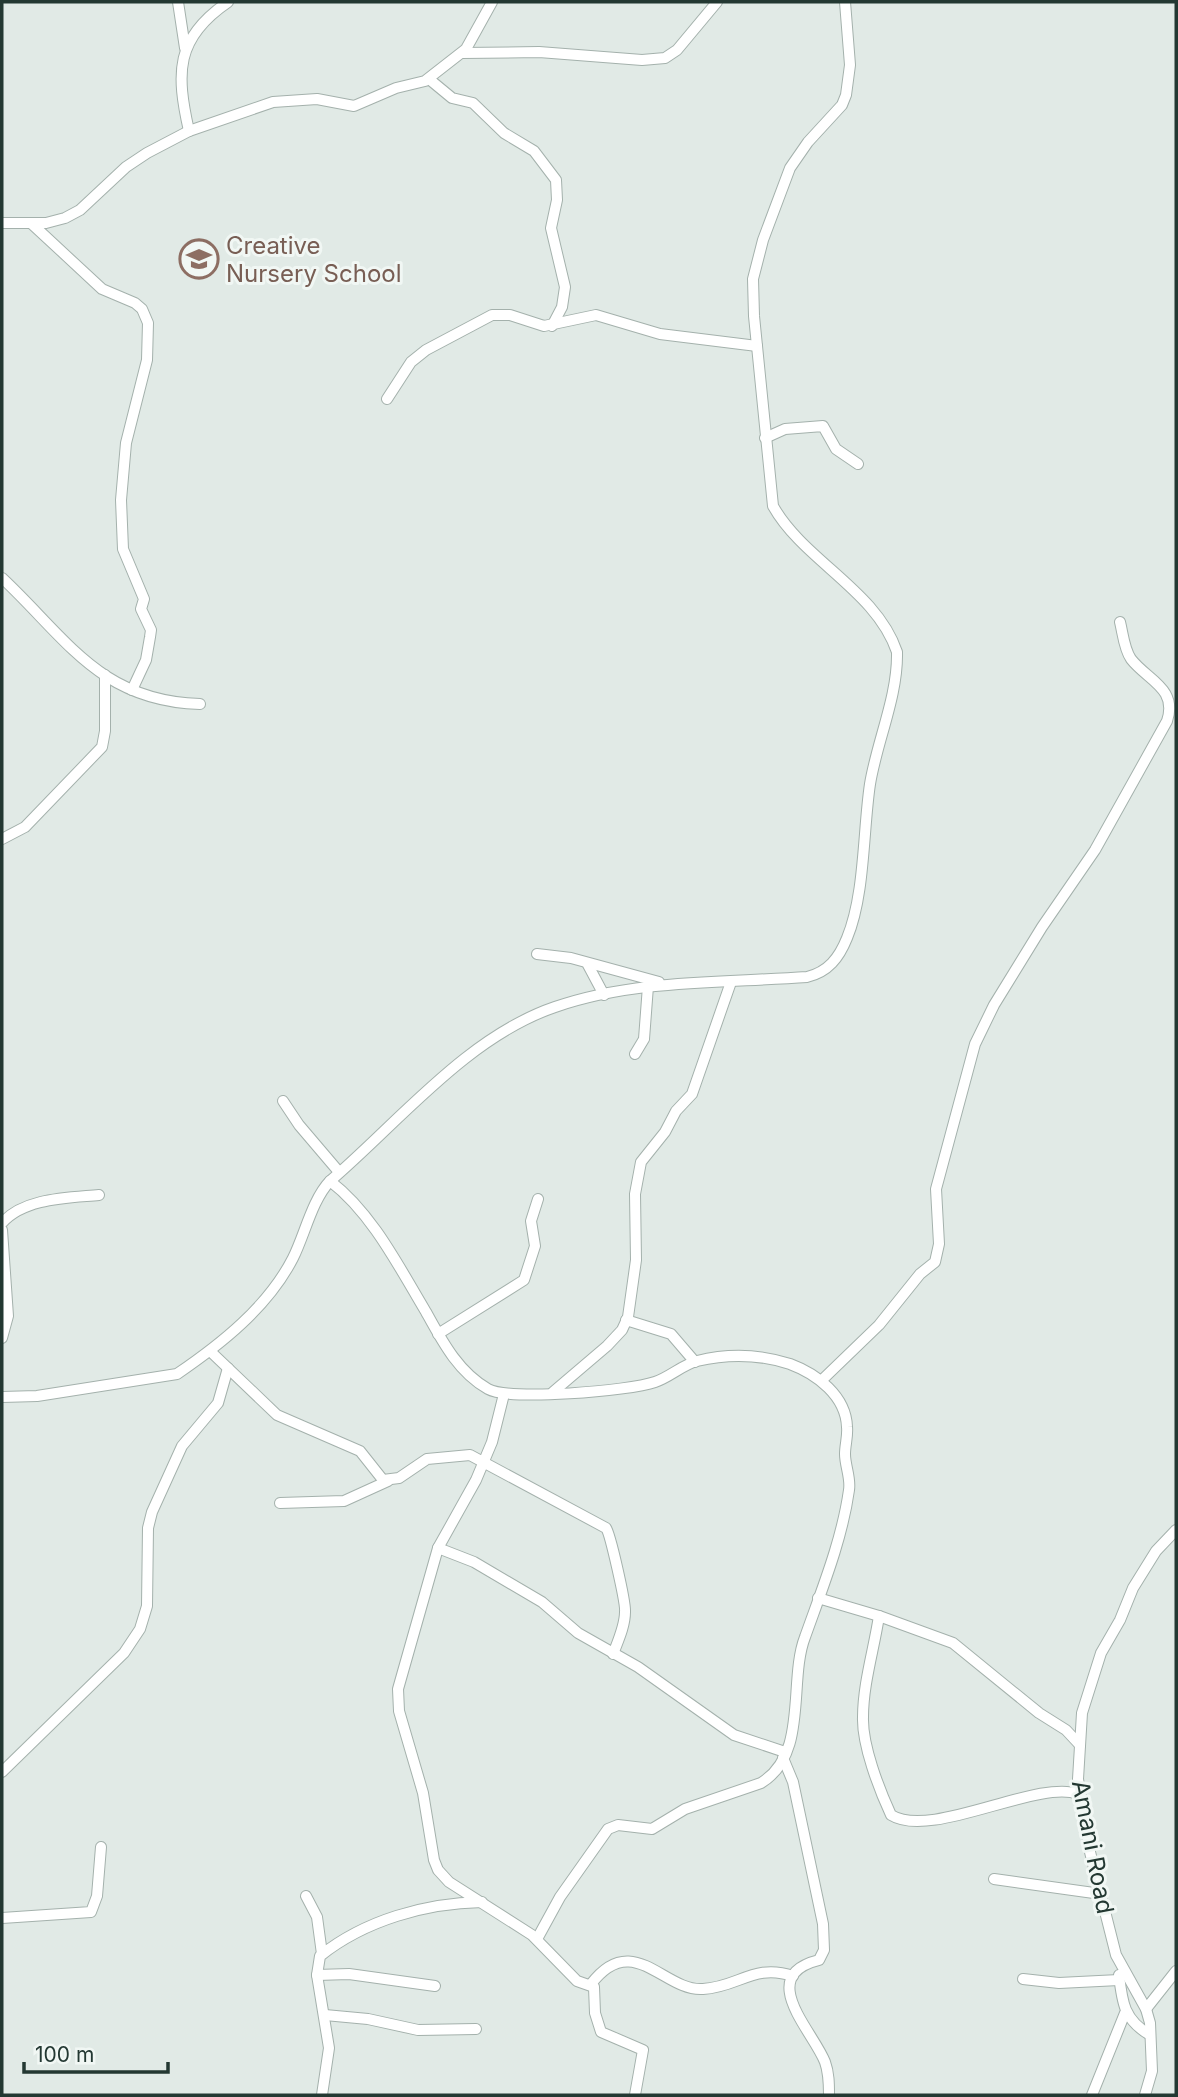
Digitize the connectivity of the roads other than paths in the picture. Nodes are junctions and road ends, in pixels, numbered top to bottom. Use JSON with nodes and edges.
{"nodes":[{"id":1,"x":178,"y":2,"type":"edge"},
{"id":2,"x":228,"y":2,"type":"edge"},
{"id":3,"x":492,"y":2,"type":"edge"},
{"id":4,"x":717,"y":2,"type":"edge"},
{"id":5,"x":845,"y":2,"type":"edge"},
{"id":6,"x":185,"y":48,"type":"junction"},
{"id":7,"x":462,"y":53,"type":"junction"},
{"id":8,"x":429,"y":79,"type":"junction"},
{"id":9,"x":189,"y":131,"type":"junction"},
{"id":10,"x":2,"y":223,"type":"edge"},
{"id":11,"x":32,"y":224,"type":"junction"},
{"id":12,"x":552,"y":326,"type":"junction"},
{"id":13,"x":757,"y":346,"type":"junction"},
{"id":14,"x":387,"y":400,"type":"dead end"},
{"id":15,"x":765,"y":438,"type":"junction"},
{"id":16,"x":858,"y":464,"type":"dead end"},
{"id":17,"x":2,"y":578,"type":"edge"},
{"id":18,"x":1120,"y":622,"type":"dead end"},
{"id":19,"x":105,"y":674,"type":"junction"},
{"id":20,"x":132,"y":690,"type":"junction"},
{"id":21,"x":201,"y":704,"type":"dead end"},
{"id":22,"x":2,"y":839,"type":"edge"},
{"id":23,"x":537,"y":954,"type":"dead end"},
{"id":24,"x":588,"y":965,"type":"junction"},
{"id":25,"x":731,"y":982,"type":"junction"},
{"id":26,"x":665,"y":984,"type":"junction"},
{"id":27,"x":648,"y":986,"type":"junction"},
{"id":28,"x":604,"y":995,"type":"junction"},
{"id":29,"x":635,"y":1054,"type":"dead end"},
{"id":30,"x":283,"y":1101,"type":"dead end"},
{"id":31,"x":339,"y":1172,"type":"junction"},
{"id":32,"x":330,"y":1181,"type":"junction"},
{"id":33,"x":99,"y":1195,"type":"dead end"},
{"id":34,"x":538,"y":1199,"type":"dead end"},
{"id":35,"x":2,"y":1223,"type":"edge"},
{"id":36,"x":2,"y":1230,"type":"edge"},
{"id":37,"x":626,"y":1320,"type":"junction"},
{"id":38,"x":438,"y":1334,"type":"junction"},
{"id":39,"x":2,"y":1339,"type":"edge"},
{"id":40,"x":210,"y":1351,"type":"junction"},
{"id":41,"x":695,"y":1362,"type":"junction"},
{"id":42,"x":228,"y":1368,"type":"junction"},
{"id":43,"x":822,"y":1380,"type":"junction"},
{"id":44,"x":553,"y":1392,"type":"junction"},
{"id":45,"x":504,"y":1394,"type":"junction"},
{"id":46,"x":2,"y":1397,"type":"edge"},
{"id":47,"x":482,"y":1460,"type":"junction"},
{"id":48,"x":388,"y":1481,"type":"junction"},
{"id":49,"x":280,"y":1503,"type":"dead end"},
{"id":50,"x":1176,"y":1530,"type":"edge"},
{"id":51,"x":438,"y":1548,"type":"junction"},
{"id":52,"x":818,"y":1598,"type":"junction"},
{"id":53,"x":879,"y":1616,"type":"junction"},
{"id":54,"x":613,"y":1654,"type":"junction"},
{"id":55,"x":1080,"y":1745,"type":"junction"},
{"id":56,"x":784,"y":1755,"type":"junction"},
{"id":57,"x":2,"y":1772,"type":"edge"},
{"id":58,"x":1078,"y":1794,"type":"junction"},
{"id":59,"x":101,"y":1847,"type":"dead end"},
{"id":60,"x":994,"y":1879,"type":"dead end"},
{"id":61,"x":1101,"y":1895,"type":"junction"},
{"id":62,"x":306,"y":1896,"type":"dead end"},
{"id":63,"x":484,"y":1902,"type":"junction"},
{"id":64,"x":2,"y":1918,"type":"edge"},
{"id":65,"x":537,"y":1939,"type":"junction"},
{"id":66,"x":323,"y":1954,"type":"junction"},
{"id":67,"x":1116,"y":1955,"type":"junction"},
{"id":68,"x":1176,"y":1971,"type":"edge"},
{"id":69,"x":317,"y":1975,"type":"junction"},
{"id":70,"x":793,"y":1976,"type":"junction"},
{"id":71,"x":1023,"y":1979,"type":"dead end"},
{"id":72,"x":1119,"y":1980,"type":"junction"},
{"id":73,"x":591,"y":1984,"type":"junction"},
{"id":74,"x":435,"y":1986,"type":"dead end"},
{"id":75,"x":1146,"y":2009,"type":"junction"},
{"id":76,"x":1125,"y":2013,"type":"junction"},
{"id":77,"x":325,"y":2015,"type":"junction"},
{"id":78,"x":476,"y":2029,"type":"dead end"},
{"id":79,"x":1150,"y":2035,"type":"junction"},
{"id":80,"x":322,"y":2095,"type":"edge"},
{"id":81,"x":635,"y":2095,"type":"edge"},
{"id":82,"x":830,"y":2095,"type":"edge"},
{"id":83,"x":1092,"y":2095,"type":"edge"},
{"id":84,"x":1145,"y":2095,"type":"edge"}],
"edges":[{"from":1,"to":6,"type":"street"},
{"from":2,"to":6,"type":"street"},
{"from":3,"to":7,"type":"street"},
{"from":4,"to":7,"type":"street"},
{"from":5,"to":13,"type":"street"},
{"from":6,"to":9,"type":"street"},
{"from":7,"to":8,"type":"street"},
{"from":8,"to":9,"type":"street"},
{"from":8,"to":12,"type":"street"},
{"from":9,"to":11,"type":"street"},
{"from":10,"to":11,"type":"street"},
{"from":11,"to":20,"type":"street"},
{"from":12,"to":13,"type":"street"},
{"from":12,"to":14,"type":"street"},
{"from":13,"to":15,"type":"street"},
{"from":15,"to":16,"type":"street"},
{"from":15,"to":25,"type":"street"},
{"from":17,"to":19,"type":"street"},
{"from":18,"to":43,"type":"street"},
{"from":19,"to":20,"type":"street"},
{"from":19,"to":22,"type":"street"},
{"from":20,"to":21,"type":"street"},
{"from":23,"to":24,"type":"street"},
{"from":24,"to":26,"type":"street"},
{"from":24,"to":28,"type":"street"},
{"from":25,"to":26,"type":"street"},
{"from":25,"to":37,"type":"street"},
{"from":26,"to":27,"type":"street"},
{"from":27,"to":28,"type":"street"},
{"from":27,"to":29,"type":"street"},
{"from":28,"to":31,"type":"street"},
{"from":30,"to":31,"type":"street"},
{"from":31,"to":32,"type":"street"},
{"from":32,"to":38,"type":"street"},
{"from":32,"to":40,"type":"street"},
{"from":33,"to":35,"type":"street"},
{"from":34,"to":38,"type":"street"},
{"from":36,"to":39,"type":"street"},
{"from":37,"to":41,"type":"street"},
{"from":37,"to":44,"type":"street"},
{"from":38,"to":45,"type":"street"},
{"from":40,"to":42,"type":"street"},
{"from":40,"to":46,"type":"street"},
{"from":41,"to":43,"type":"street"},
{"from":41,"to":44,"type":"street"},
{"from":42,"to":48,"type":"street"},
{"from":42,"to":57,"type":"street"},
{"from":43,"to":52,"type":"street"},
{"from":44,"to":45,"type":"street"},
{"from":45,"to":47,"type":"street"},
{"from":47,"to":48,"type":"street"},
{"from":47,"to":51,"type":"street"},
{"from":47,"to":54,"type":"street"},
{"from":48,"to":49,"type":"street"},
{"from":50,"to":55,"type":"street","name":"Amani Road"},
{"from":51,"to":54,"type":"street"},
{"from":51,"to":63,"type":"street"},
{"from":52,"to":53,"type":"street"},
{"from":52,"to":56,"type":"street"},
{"from":53,"to":55,"type":"street"},
{"from":53,"to":58,"type":"street"},
{"from":54,"to":56,"type":"street"},
{"from":55,"to":58,"type":"street","name":"Amani Road"},
{"from":56,"to":65,"type":"street"},
{"from":56,"to":70,"type":"street"},
{"from":58,"to":61,"type":"street","name":"Amani Road"},
{"from":59,"to":64,"type":"street"},
{"from":60,"to":61,"type":"street"},
{"from":61,"to":67,"type":"street","name":"Amani Road"},
{"from":62,"to":66,"type":"street"},
{"from":63,"to":65,"type":"street"},
{"from":63,"to":66,"type":"street"},
{"from":65,"to":73,"type":"street"},
{"from":66,"to":69,"type":"street"},
{"from":67,"to":72,"type":"street"},
{"from":67,"to":75,"type":"street","name":"Amani Road"},
{"from":68,"to":75,"type":"street"},
{"from":69,"to":74,"type":"street"},
{"from":69,"to":77,"type":"street"},
{"from":70,"to":73,"type":"street"},
{"from":70,"to":82,"type":"street"},
{"from":71,"to":72,"type":"street"},
{"from":72,"to":76,"type":"street"},
{"from":73,"to":81,"type":"street"},
{"from":75,"to":79,"type":"street","name":"Amani Road"},
{"from":76,"to":79,"type":"street"},
{"from":76,"to":83,"type":"street"},
{"from":77,"to":78,"type":"street"},
{"from":77,"to":80,"type":"street"},
{"from":79,"to":84,"type":"street","name":"Amani Road"}]}
